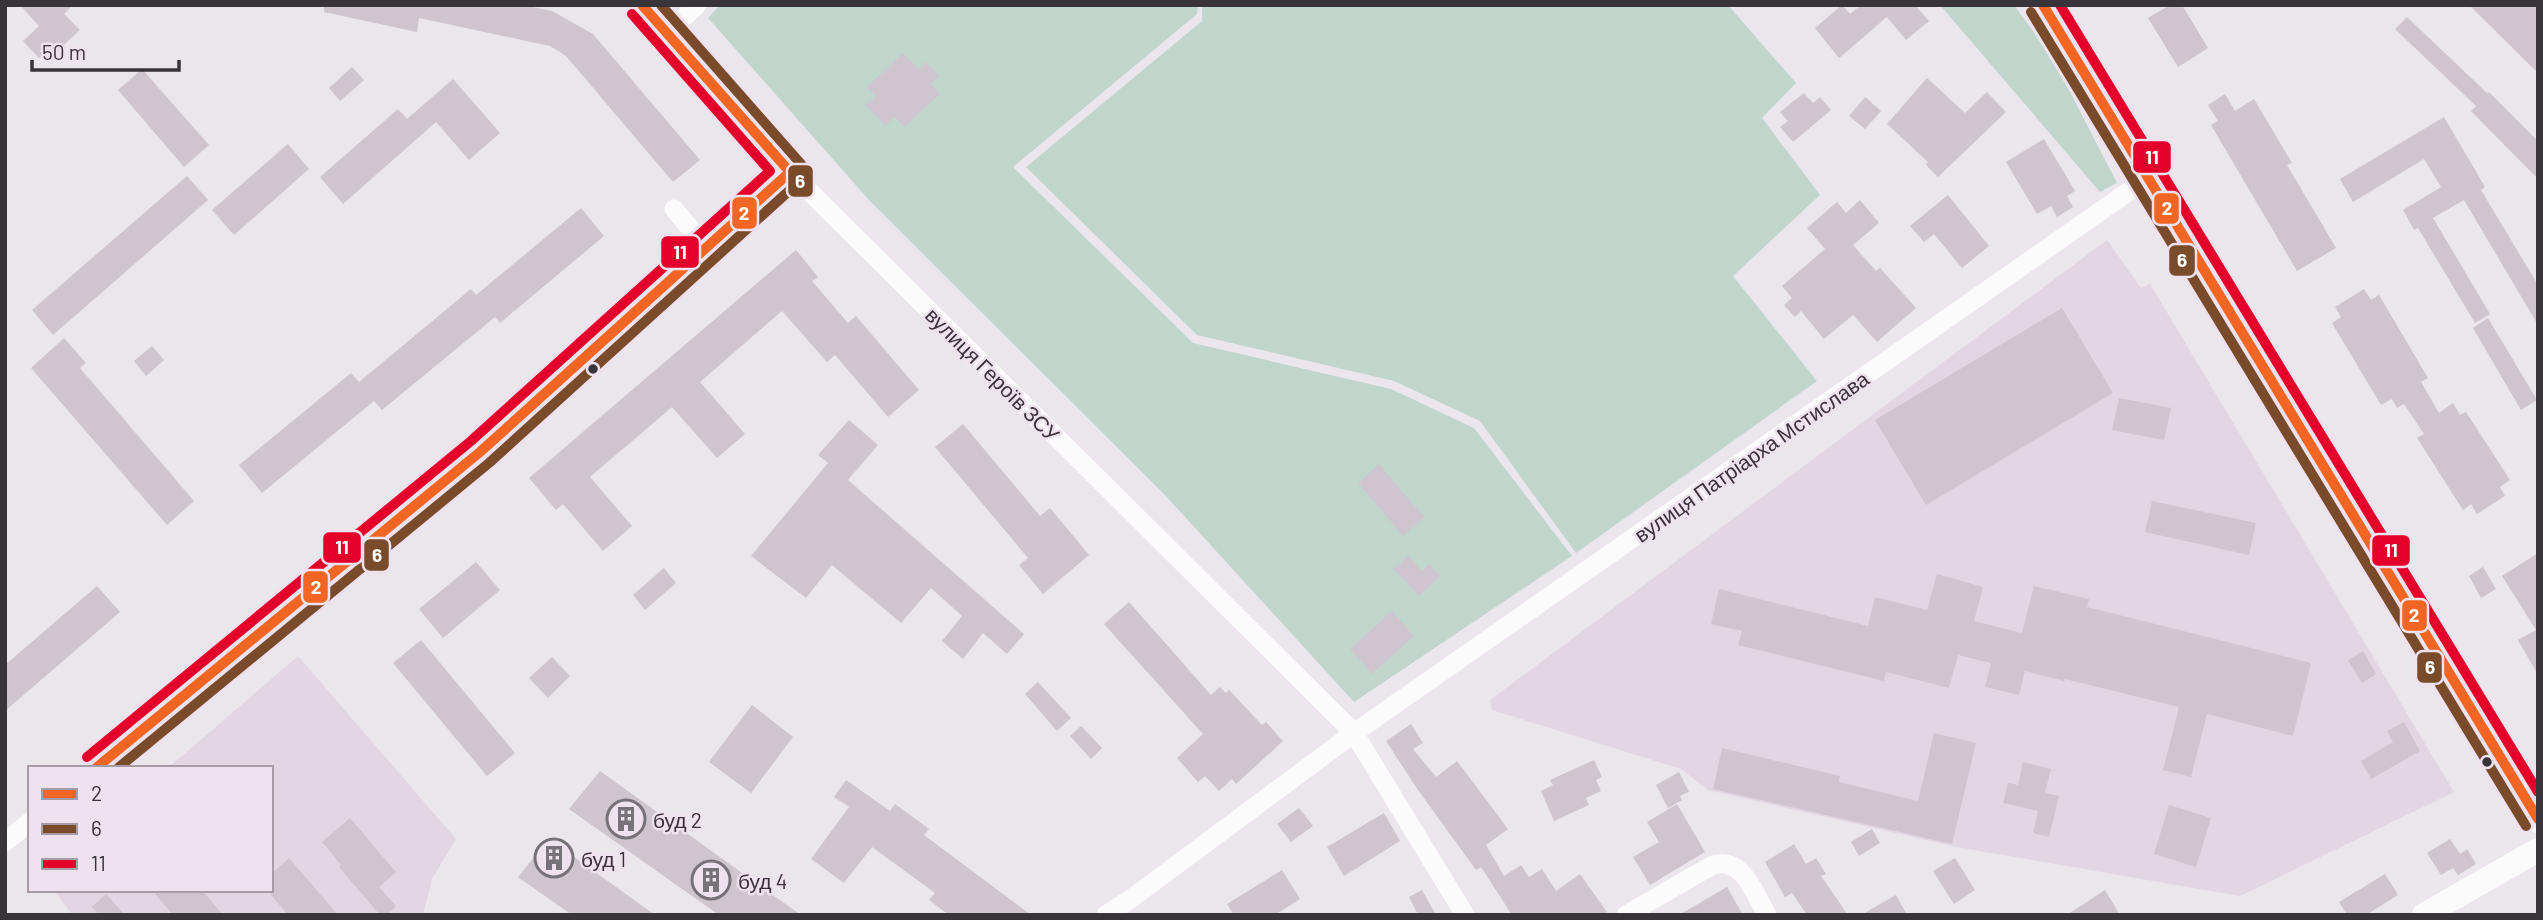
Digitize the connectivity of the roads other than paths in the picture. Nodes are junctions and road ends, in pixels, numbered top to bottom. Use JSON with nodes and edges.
{"nodes":[{"id":1,"x":642,"y":5,"type":"edge"},
{"id":2,"x":697,"y":5,"type":"edge"},
{"id":3,"x":2043,"y":5,"type":"edge"},
{"id":4,"x":666,"y":33,"type":"junction"},
{"id":5,"x":790,"y":173,"type":"junction"},
{"id":6,"x":2148,"y":178,"type":"junction"},
{"id":7,"x":674,"y":209,"type":"dead end"},
{"id":8,"x":706,"y":247,"type":"junction"},
{"id":9,"x":1354,"y":733,"type":"junction"},
{"id":10,"x":98,"y":766,"type":"edge"},
{"id":11,"x":2538,"y":819,"type":"edge"},
{"id":12,"x":28,"y":824,"type":"edge"},
{"id":13,"x":5,"y":842,"type":"edge"},
{"id":14,"x":2538,"y":850,"type":"edge"},
{"id":15,"x":1106,"y":915,"type":"edge"},
{"id":16,"x":1465,"y":915,"type":"edge"},
{"id":17,"x":1626,"y":915,"type":"edge"},
{"id":18,"x":1767,"y":915,"type":"edge"},
{"id":19,"x":2424,"y":915,"type":"edge"}],
"edges":[{"from":1,"to":4,"type":"street","name":"вулиця Героїв ЗСУ"},
{"from":2,"to":4,"type":"street"},
{"from":3,"to":6,"type":"main road"},
{"from":4,"to":5,"type":"street","name":"вулиця Героїв ЗСУ"},
{"from":5,"to":8,"type":"street"},
{"from":5,"to":9,"type":"street","name":"вулиця Героїв ЗСУ"},
{"from":6,"to":9,"type":"street","name":"вулиця Патріарха Мстислава"},
{"from":6,"to":11,"type":"main road"},
{"from":7,"to":8,"type":"street"},
{"from":8,"to":10,"type":"street"},
{"from":9,"to":15,"type":"street","name":"вулиця Патріарха Мстислава"},
{"from":9,"to":16,"type":"street"},
{"from":12,"to":13,"type":"street"},
{"from":14,"to":19,"type":"street"},
{"from":17,"to":18,"type":"street"}]}
